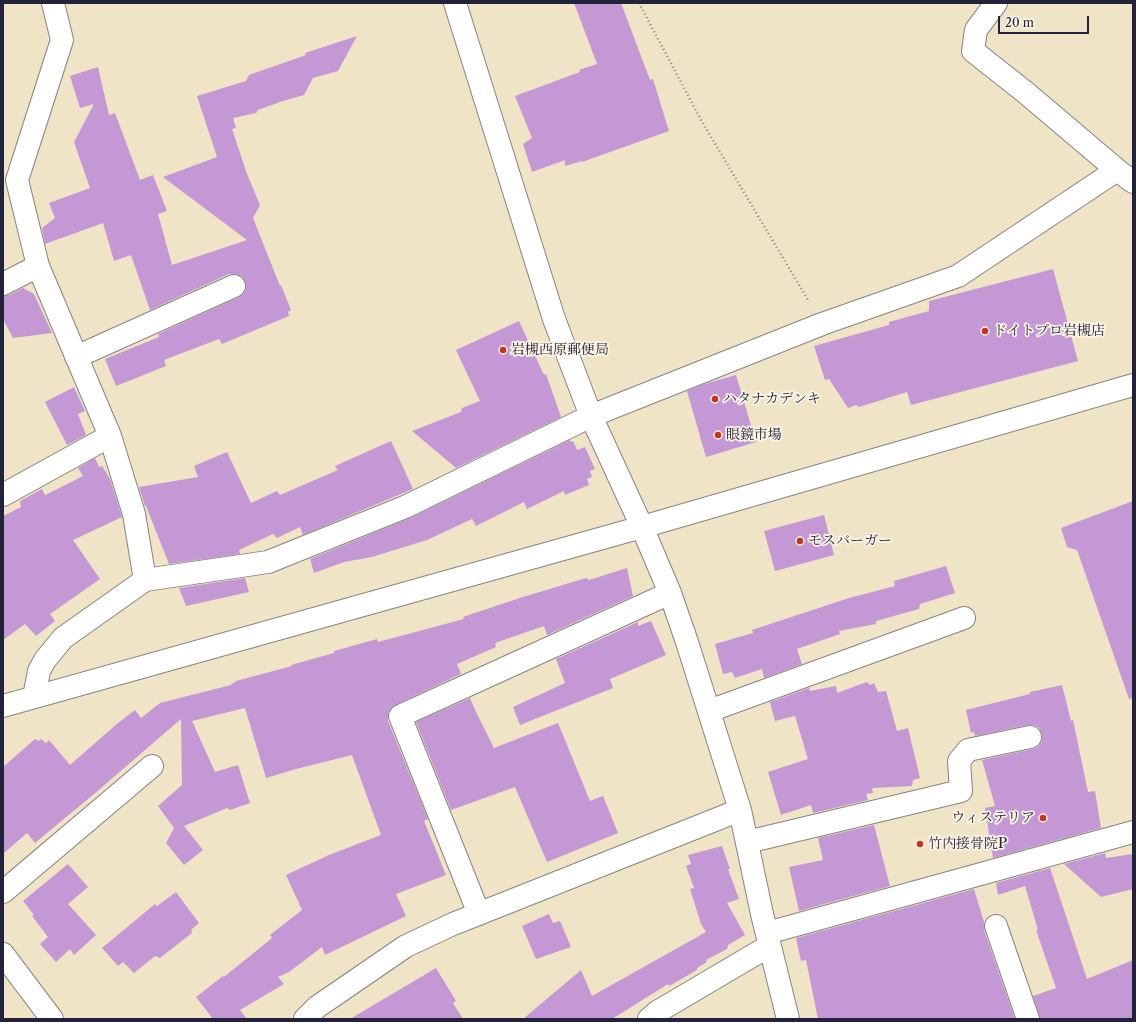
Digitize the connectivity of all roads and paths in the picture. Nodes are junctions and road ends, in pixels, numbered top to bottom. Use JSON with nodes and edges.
{"nodes":[{"id":1,"x":53,"y":3,"type":"edge"},
{"id":2,"x":455,"y":3,"type":"edge"},
{"id":3,"x":640,"y":3,"type":"edge"},
{"id":4,"x":996,"y":3,"type":"edge"},
{"id":5,"x":1125,"y":176,"type":"edge"},
{"id":6,"x":38,"y":266,"type":"junction"},
{"id":7,"x":3,"y":284,"type":"edge"},
{"id":8,"x":234,"y":286,"type":"dead end"},
{"id":9,"x":822,"y":324,"type":"junction"},
{"id":10,"x":76,"y":357,"type":"junction"},
{"id":11,"x":1133,"y":385,"type":"edge"},
{"id":12,"x":591,"y":416,"type":"junction"},
{"id":13,"x":110,"y":436,"type":"junction"},
{"id":14,"x":3,"y":495,"type":"edge"},
{"id":15,"x":642,"y":527,"type":"junction"},
{"id":16,"x":145,"y":580,"type":"junction"},
{"id":17,"x":670,"y":593,"type":"junction"},
{"id":18,"x":964,"y":618,"type":"dead end"},
{"id":19,"x":34,"y":697,"type":"junction"},
{"id":20,"x":3,"y":706,"type":"edge"},
{"id":21,"x":709,"y":711,"type":"junction"},
{"id":22,"x":1030,"y":737,"type":"dead end"},
{"id":23,"x":152,"y":766,"type":"dead end"},
{"id":24,"x":740,"y":810,"type":"junction"},
{"id":25,"x":1133,"y":832,"type":"edge"},
{"id":26,"x":747,"y":842,"type":"junction"},
{"id":27,"x":3,"y":892,"type":"edge"},
{"id":28,"x":480,"y":914,"type":"junction"},
{"id":29,"x":996,"y":926,"type":"dead end"},
{"id":30,"x":768,"y":940,"type":"junction"},
{"id":31,"x":3,"y":954,"type":"edge"},
{"id":32,"x":52,"y":1019,"type":"edge"},
{"id":33,"x":305,"y":1019,"type":"edge"},
{"id":34,"x":649,"y":1019,"type":"edge"},
{"id":35,"x":788,"y":1019,"type":"edge"},
{"id":36,"x":1028,"y":1019,"type":"edge"}],
"edges":[{"from":1,"to":6,"type":"street"},
{"from":2,"to":12,"type":"street"},
{"from":3,"to":9,"type":"path"},
{"from":4,"to":5,"type":"street"},
{"from":5,"to":9,"type":"street"},
{"from":6,"to":7,"type":"street"},
{"from":6,"to":10,"type":"street"},
{"from":8,"to":10,"type":"street"},
{"from":9,"to":12,"type":"street"},
{"from":10,"to":13,"type":"street"},
{"from":11,"to":15,"type":"street"},
{"from":12,"to":15,"type":"street"},
{"from":12,"to":16,"type":"street"},
{"from":13,"to":14,"type":"street"},
{"from":13,"to":16,"type":"street"},
{"from":15,"to":17,"type":"street"},
{"from":15,"to":19,"type":"street"},
{"from":16,"to":19,"type":"street"},
{"from":17,"to":21,"type":"street"},
{"from":17,"to":28,"type":"street"},
{"from":18,"to":21,"type":"street"},
{"from":19,"to":20,"type":"street"},
{"from":21,"to":24,"type":"street"},
{"from":22,"to":26,"type":"street"},
{"from":23,"to":27,"type":"street"},
{"from":24,"to":26,"type":"street"},
{"from":24,"to":28,"type":"street"},
{"from":25,"to":30,"type":"street"},
{"from":26,"to":30,"type":"street"},
{"from":28,"to":33,"type":"street"},
{"from":29,"to":36,"type":"street"},
{"from":30,"to":34,"type":"street"},
{"from":30,"to":35,"type":"street"},
{"from":31,"to":32,"type":"street"}]}
